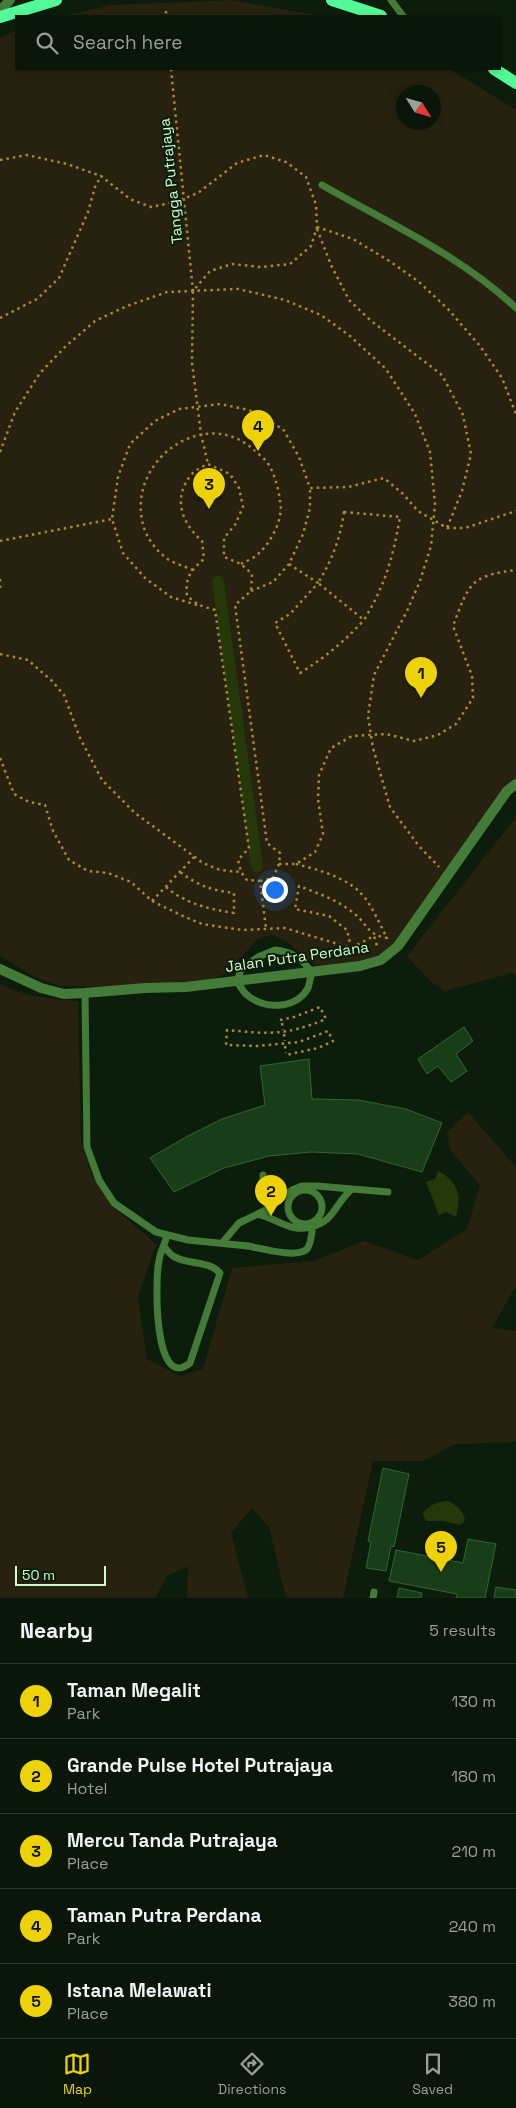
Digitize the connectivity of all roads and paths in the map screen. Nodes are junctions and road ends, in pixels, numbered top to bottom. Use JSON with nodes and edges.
{"nodes":[{"id":1,"x":10,"y":0,"type":"edge"},
{"id":2,"x":56,"y":0,"type":"edge"},
{"id":3,"x":332,"y":0,"type":"edge"},
{"id":4,"x":391,"y":0,"type":"edge"},
{"id":5,"x":0,"y":11,"type":"edge"},
{"id":6,"x":166,"y":11,"type":"dead end"},
{"id":7,"x":166,"y":15,"type":"edge"},
{"id":8,"x":378,"y":15,"type":"edge"},
{"id":9,"x":403,"y":15,"type":"edge"},
{"id":10,"x":0,"y":17,"type":"edge"},
{"id":11,"x":172,"y":70,"type":"edge"},
{"id":12,"x":496,"y":70,"type":"edge"},
{"id":13,"x":516,"y":83,"type":"edge"},
{"id":14,"x":0,"y":160,"type":"edge"},
{"id":15,"x":101,"y":176,"type":"junction"},
{"id":16,"x":322,"y":185,"type":"dead end"},
{"id":17,"x":184,"y":198,"type":"junction"},
{"id":18,"x":317,"y":227,"type":"junction"},
{"id":19,"x":193,"y":291,"type":"junction"},
{"id":20,"x":516,"y":308,"type":"edge"},
{"id":21,"x":0,"y":318,"type":"edge"},
{"id":22,"x":198,"y":407,"type":"junction"},
{"id":23,"x":516,"y":414,"type":"edge"},
{"id":24,"x":201,"y":434,"type":"junction"},
{"id":25,"x":0,"y":452,"type":"edge"},
{"id":26,"x":208,"y":464,"type":"junction"},
{"id":27,"x":310,"y":488,"type":"junction"},
{"id":28,"x":516,"y":511,"type":"edge"},
{"id":29,"x":112,"y":519,"type":"junction"},
{"id":30,"x":433,"y":522,"type":"junction"},
{"id":31,"x":447,"y":528,"type":"junction"},
{"id":32,"x":0,"y":541,"type":"edge"},
{"id":33,"x":241,"y":564,"type":"junction"},
{"id":34,"x":289,"y":564,"type":"junction"},
{"id":35,"x":192,"y":570,"type":"junction"},
{"id":36,"x":516,"y":570,"type":"edge"},
{"id":37,"x":0,"y":579,"type":"edge"},
{"id":38,"x":318,"y":583,"type":"junction"},
{"id":39,"x":0,"y":589,"type":"edge"},
{"id":40,"x":251,"y":591,"type":"junction"},
{"id":41,"x":199,"y":605,"type":"junction"},
{"id":42,"x":364,"y":620,"type":"junction"},
{"id":43,"x":0,"y":654,"type":"edge"},
{"id":44,"x":371,"y":736,"type":"junction"},
{"id":45,"x":0,"y":758,"type":"edge"},
{"id":46,"x":516,"y":784,"type":"edge"},
{"id":47,"x":194,"y":857,"type":"junction"},
{"id":48,"x":279,"y":864,"type":"junction"},
{"id":49,"x":296,"y":864,"type":"junction"},
{"id":50,"x":180,"y":872,"type":"junction"},
{"id":51,"x":241,"y":872,"type":"junction"},
{"id":52,"x":447,"y":876,"type":"junction"},
{"id":53,"x":260,"y":881,"type":"junction"},
{"id":54,"x":166,"y":887,"type":"junction"},
{"id":55,"x":152,"y":901,"type":"junction"},
{"id":56,"x":266,"y":928,"type":"junction"},
{"id":57,"x":374,"y":936,"type":"junction"},
{"id":58,"x":351,"y":948,"type":"junction"},
{"id":59,"x":381,"y":960,"type":"junction"},
{"id":60,"x":0,"y":968,"type":"edge"},
{"id":61,"x":312,"y":972,"type":"junction"},
{"id":62,"x":237,"y":982,"type":"junction"},
{"id":63,"x":85,"y":993,"type":"junction"},
{"id":64,"x":283,"y":1030,"type":"dead end"},
{"id":65,"x":284,"y":1034,"type":"dead end"},
{"id":66,"x":285,"y":1041,"type":"dead end"},
{"id":67,"x":285,"y":1046,"type":"dead end"},
{"id":68,"x":263,"y":1175,"type":"dead end"},
{"id":69,"x":352,"y":1190,"type":"junction"},
{"id":70,"x":388,"y":1192,"type":"dead end"},
{"id":71,"x":268,"y":1209,"type":"junction"},
{"id":72,"x":258,"y":1214,"type":"junction"},
{"id":73,"x":270,"y":1217,"type":"junction"},
{"id":74,"x":313,"y":1222,"type":"junction"},
{"id":75,"x":167,"y":1235,"type":"junction"},
{"id":76,"x":222,"y":1243,"type":"junction"},
{"id":77,"x":164,"y":1247,"type":"junction"}],
"edges":[{"from":1,"to":5,"type":"street"},
{"from":2,"to":10,"type":"main road"},
{"from":3,"to":8,"type":"main road"},
{"from":4,"to":9,"type":"lane"},
{"from":6,"to":7,"type":"path"},
{"from":11,"to":17,"type":"path","name":"Tangga Putrajaya"},
{"from":12,"to":13,"type":"main road"},
{"from":14,"to":15,"type":"path"},
{"from":15,"to":17,"type":"path"},
{"from":15,"to":21,"type":"path"},
{"from":16,"to":20,"type":"lane"},
{"from":17,"to":18,"type":"path"},
{"from":17,"to":19,"type":"path","name":"Tangga Putrajaya"},
{"from":18,"to":19,"type":"path"},
{"from":18,"to":23,"type":"path"},
{"from":18,"to":31,"type":"path"},
{"from":19,"to":22,"type":"path","name":"Tangga Putrajaya"},
{"from":19,"to":25,"type":"path"},
{"from":19,"to":30,"type":"path"},
{"from":22,"to":24,"type":"path","name":"Tangga Putrajaya"},
{"from":22,"to":27,"type":"path"},
{"from":22,"to":29,"type":"path"},
{"from":24,"to":26,"type":"path","name":"Tangga Putrajaya"},
{"from":24,"to":33,"type":"path"},
{"from":24,"to":35,"type":"path"},
{"from":26,"to":33,"type":"path"},
{"from":26,"to":35,"type":"path"},
{"from":27,"to":30,"type":"path"},
{"from":27,"to":34,"type":"path"},
{"from":28,"to":31,"type":"path"},
{"from":29,"to":32,"type":"path"},
{"from":29,"to":41,"type":"path"},
{"from":30,"to":31,"type":"path"},
{"from":30,"to":44,"type":"path"},
{"from":33,"to":40,"type":"path"},
{"from":34,"to":38,"type":"path"},
{"from":34,"to":40,"type":"path"},
{"from":35,"to":41,"type":"path"},
{"from":36,"to":44,"type":"path"},
{"from":37,"to":39,"type":"path"},
{"from":38,"to":42,"type":"path"},
{"from":38,"to":42,"type":"path"},
{"from":38,"to":42,"type":"path"},
{"from":40,"to":48,"type":"path"},
{"from":41,"to":51,"type":"path"},
{"from":43,"to":47,"type":"path"},
{"from":44,"to":49,"type":"path"},
{"from":44,"to":52,"type":"path"},
{"from":45,"to":55,"type":"path"},
{"from":46,"to":52,"type":"street","name":"Jalan Putra Perdana"},
{"from":47,"to":50,"type":"path"},
{"from":47,"to":51,"type":"path"},
{"from":48,"to":49,"type":"path"},
{"from":48,"to":53,"type":"path"},
{"from":49,"to":57,"type":"path"},
{"from":50,"to":54,"type":"path"},
{"from":50,"to":54,"type":"path"},
{"from":51,"to":53,"type":"path"},
{"from":52,"to":59,"type":"street","name":"Jalan Putra Perdana"},
{"from":53,"to":56,"type":"path"},
{"from":54,"to":55,"type":"path"},
{"from":55,"to":56,"type":"path"},
{"from":56,"to":58,"type":"path"},
{"from":57,"to":58,"type":"path"},
{"from":57,"to":58,"type":"path"},
{"from":57,"to":59,"type":"path"},
{"from":59,"to":61,"type":"street","name":"Jalan Putra Perdana"},
{"from":60,"to":63,"type":"street","name":"Jalan Putra Perdana"},
{"from":61,"to":62,"type":"street","name":"Jalan Putra Perdana"},
{"from":61,"to":62,"type":"lane"},
{"from":61,"to":62,"type":"lane"},
{"from":62,"to":63,"type":"street","name":"Jalan Putra Perdana"},
{"from":63,"to":75,"type":"lane"},
{"from":64,"to":67,"type":"path"},
{"from":65,"to":66,"type":"path"},
{"from":68,"to":71,"type":"lane"},
{"from":69,"to":70,"type":"lane"},
{"from":69,"to":71,"type":"lane"},
{"from":69,"to":73,"type":"lane"},
{"from":71,"to":72,"type":"lane"},
{"from":71,"to":73,"type":"lane"},
{"from":72,"to":73,"type":"lane"},
{"from":72,"to":76,"type":"lane"},
{"from":74,"to":74,"type":"lane"},
{"from":74,"to":76,"type":"lane","bridge":true},
{"from":75,"to":76,"type":"lane"},
{"from":75,"to":77,"type":"lane"},
{"from":77,"to":77,"type":"lane"}]}
